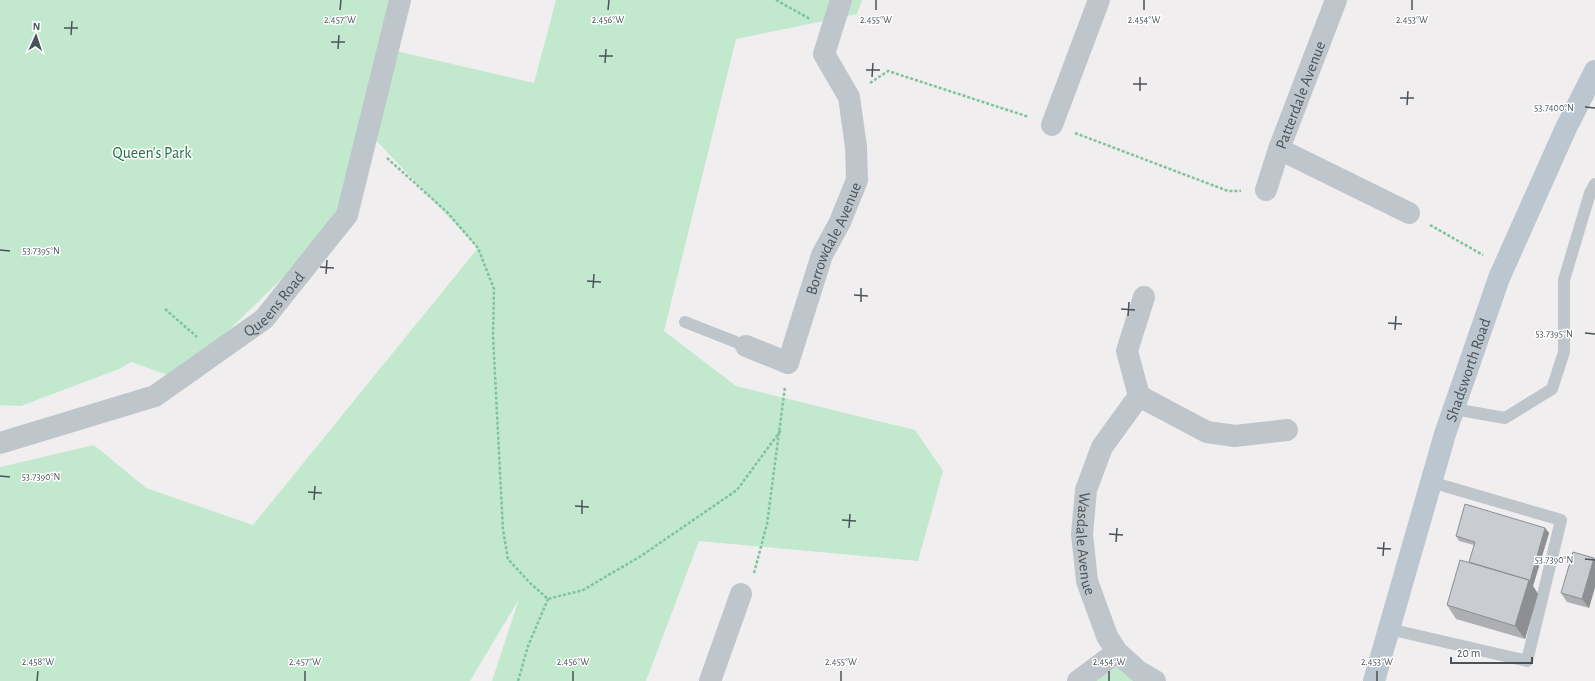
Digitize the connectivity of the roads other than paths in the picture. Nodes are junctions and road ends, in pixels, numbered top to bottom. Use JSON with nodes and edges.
{"nodes":[{"id":1,"x":400,"y":0,"type":"edge"},
{"id":2,"x":841,"y":0,"type":"edge"},
{"id":3,"x":1099,"y":0,"type":"edge"},
{"id":4,"x":1336,"y":0,"type":"edge"},
{"id":5,"x":1595,"y":71,"type":"edge"},
{"id":6,"x":1052,"y":125,"type":"dead end"},
{"id":7,"x":1279,"y":149,"type":"junction"},
{"id":8,"x":1595,"y":184,"type":"edge"},
{"id":9,"x":1266,"y":190,"type":"dead end"},
{"id":10,"x":1409,"y":213,"type":"road end"},
{"id":11,"x":1144,"y":297,"type":"dead end"},
{"id":12,"x":685,"y":322,"type":"dead end"},
{"id":13,"x":746,"y":346,"type":"joint"},
{"id":14,"x":1139,"y":396,"type":"junction"},
{"id":15,"x":1454,"y":409,"type":"junction"},
{"id":16,"x":1287,"y":430,"type":"dead end"},
{"id":17,"x":0,"y":442,"type":"edge"},
{"id":18,"x":1431,"y":482,"type":"junction"},
{"id":19,"x":741,"y":594,"type":"road end"},
{"id":20,"x":1389,"y":629,"type":"junction"},
{"id":21,"x":1117,"y":652,"type":"junction"},
{"id":22,"x":710,"y":681,"type":"edge"},
{"id":23,"x":1078,"y":681,"type":"edge"},
{"id":24,"x":1155,"y":681,"type":"edge"},
{"id":25,"x":1374,"y":681,"type":"edge"}],
"edges":[{"from":1,"to":17,"type":"street","name":"Queens Road"},
{"from":2,"to":13,"type":"street","name":"Borrowdale Avenue"},
{"from":3,"to":6,"type":"street"},
{"from":4,"to":7,"type":"street","name":"Patterdale Avenue"},
{"from":5,"to":15,"type":"main road","name":"Shadsworth Road"},
{"from":7,"to":9,"type":"street","name":"Patterdale Avenue"},
{"from":7,"to":10,"type":"street"},
{"from":8,"to":15,"type":"lane"},
{"from":11,"to":14,"type":"street"},
{"from":12,"to":13,"type":"lane"},
{"from":14,"to":16,"type":"street"},
{"from":14,"to":21,"type":"street","name":"Wasdale Avenue"},
{"from":15,"to":18,"type":"main road","name":"Shadsworth Road"},
{"from":18,"to":20,"type":"main road","name":"Shadsworth Road"},
{"from":18,"to":20,"type":"lane"},
{"from":19,"to":22,"type":"street"},
{"from":20,"to":25,"type":"main road","name":"Shadsworth Road"},
{"from":21,"to":23,"type":"street"},
{"from":21,"to":24,"type":"street","name":"Wasdale Avenue"}]}
